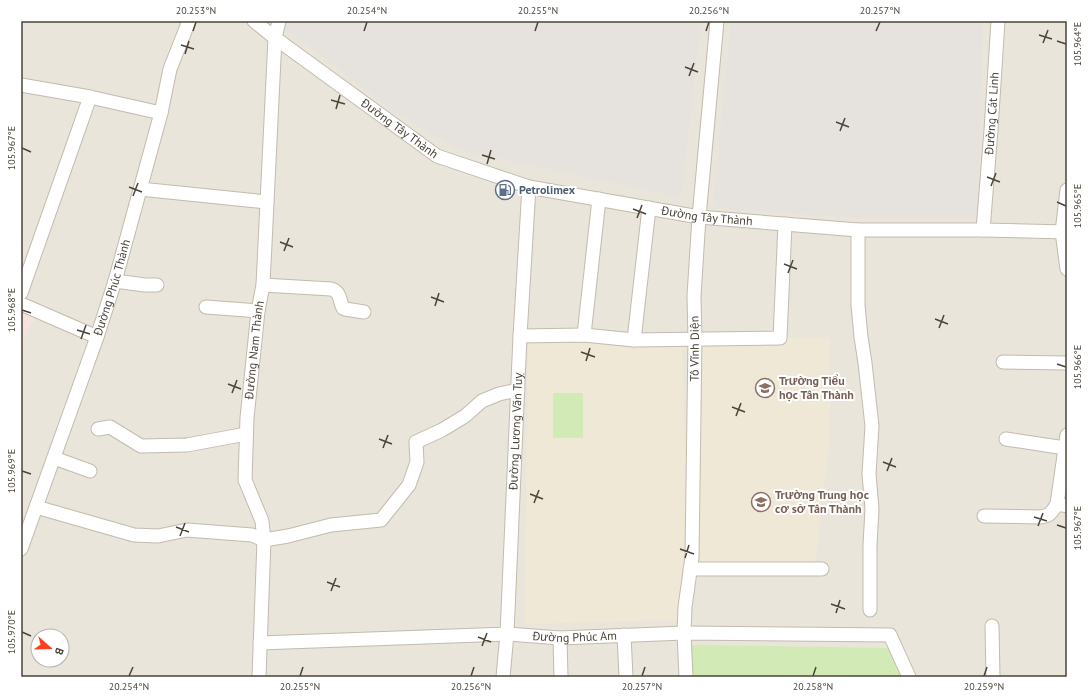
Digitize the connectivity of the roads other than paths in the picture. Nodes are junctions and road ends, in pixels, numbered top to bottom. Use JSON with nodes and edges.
{"nodes":[{"id":1,"x":189,"y":21,"type":"edge"},
{"id":2,"x":254,"y":21,"type":"edge"},
{"id":3,"x":280,"y":21,"type":"edge"},
{"id":4,"x":717,"y":21,"type":"edge"},
{"id":5,"x":998,"y":21,"type":"edge"},
{"id":6,"x":274,"y":38,"type":"junction"},
{"id":7,"x":21,"y":85,"type":"edge"},
{"id":8,"x":90,"y":97,"type":"junction"},
{"id":9,"x":162,"y":113,"type":"junction"},
{"id":10,"x":529,"y":187,"type":"junction"},
{"id":11,"x":140,"y":189,"type":"junction"},
{"id":12,"x":1067,"y":190,"type":"edge"},
{"id":13,"x":600,"y":199,"type":"junction"},
{"id":14,"x":267,"y":202,"type":"junction"},
{"id":15,"x":649,"y":208,"type":"junction"},
{"id":16,"x":699,"y":217,"type":"junction"},
{"id":17,"x":784,"y":224,"type":"junction"},
{"id":18,"x":858,"y":230,"type":"junction"},
{"id":19,"x":983,"y":230,"type":"junction"},
{"id":20,"x":1064,"y":232,"type":"edge"},
{"id":21,"x":1067,"y":269,"type":"edge"},
{"id":22,"x":115,"y":281,"type":"junction"},
{"id":23,"x":157,"y":285,"type":"dead end"},
{"id":24,"x":263,"y":285,"type":"junction"},
{"id":25,"x":21,"y":293,"type":"edge"},
{"id":26,"x":21,"y":304,"type":"edge"},
{"id":27,"x":206,"y":308,"type":"dead end"},
{"id":28,"x":258,"y":311,"type":"junction"},
{"id":29,"x":364,"y":312,"type":"dead end"},
{"id":30,"x":584,"y":335,"type":"junction"},
{"id":31,"x":520,"y":336,"type":"junction"},
{"id":32,"x":97,"y":337,"type":"junction"},
{"id":33,"x":695,"y":339,"type":"junction"},
{"id":34,"x":634,"y":340,"type":"junction"},
{"id":35,"x":1003,"y":362,"type":"dead end"},
{"id":36,"x":1067,"y":363,"type":"edge"},
{"id":37,"x":518,"y":390,"type":"junction"},
{"id":38,"x":98,"y":429,"type":"dead end"},
{"id":39,"x":246,"y":434,"type":"junction"},
{"id":40,"x":1006,"y":439,"type":"dead end"},
{"id":41,"x":1066,"y":441,"type":"edge"},
{"id":42,"x":54,"y":458,"type":"junction"},
{"id":43,"x":90,"y":471,"type":"dead end"},
{"id":44,"x":1062,"y":505,"type":"edge"},
{"id":45,"x":36,"y":507,"type":"junction"},
{"id":46,"x":984,"y":516,"type":"dead end"},
{"id":47,"x":264,"y":540,"type":"junction"},
{"id":48,"x":21,"y":549,"type":"edge"},
{"id":49,"x":690,"y":569,"type":"junction"},
{"id":50,"x":822,"y":569,"type":"dead end"},
{"id":51,"x":870,"y":610,"type":"dead end"},
{"id":52,"x":992,"y":626,"type":"dead end"},
{"id":53,"x":684,"y":633,"type":"junction"},
{"id":54,"x":507,"y":634,"type":"junction"},
{"id":55,"x":624,"y":635,"type":"junction"},
{"id":56,"x":560,"y":638,"type":"junction"},
{"id":57,"x":260,"y":643,"type":"junction"},
{"id":58,"x":259,"y":677,"type":"edge"},
{"id":59,"x":503,"y":677,"type":"edge"},
{"id":60,"x":562,"y":677,"type":"edge"},
{"id":61,"x":626,"y":677,"type":"edge"},
{"id":62,"x":686,"y":677,"type":"edge"},
{"id":63,"x":909,"y":677,"type":"edge"},
{"id":64,"x":994,"y":677,"type":"edge"}],
"edges":[{"from":1,"to":9,"type":"street","name":"Đường Phúc Thành"},
{"from":2,"to":6,"type":"street","name":"Đường Tây Thành"},
{"from":3,"to":6,"type":"street","name":"Đường Nam Thành"},
{"from":4,"to":16,"type":"street","name":"Tô Vĩnh Diện"},
{"from":5,"to":19,"type":"street","name":"Đường Cát Linh"},
{"from":6,"to":10,"type":"street","name":"Đường Tây Thành"},
{"from":6,"to":14,"type":"street","name":"Đường Nam Thành"},
{"from":7,"to":8,"type":"street"},
{"from":8,"to":9,"type":"street"},
{"from":8,"to":25,"type":"street"},
{"from":9,"to":11,"type":"street","name":"Đường Phúc Thành"},
{"from":10,"to":13,"type":"street","name":"Đường Tây Thành"},
{"from":10,"to":31,"type":"street","name":"Đường Lương Văn Tuỵ"},
{"from":11,"to":14,"type":"street"},
{"from":11,"to":22,"type":"street","name":"Đường Phúc Thành"},
{"from":12,"to":20,"type":"street"},
{"from":13,"to":15,"type":"street","name":"Đường Tây Thành"},
{"from":13,"to":30,"type":"street"},
{"from":14,"to":24,"type":"street","name":"Đường Nam Thành"},
{"from":15,"to":16,"type":"street","name":"Đường Tây Thành"},
{"from":15,"to":34,"type":"street"},
{"from":16,"to":17,"type":"street","name":"Đường Tây Thành"},
{"from":16,"to":33,"type":"street","name":"Tô Vĩnh Diện"},
{"from":17,"to":18,"type":"street","name":"Đường Tây Thành"},
{"from":17,"to":33,"type":"street"},
{"from":18,"to":19,"type":"street","name":"Đường Tây Thành"},
{"from":18,"to":51,"type":"street"},
{"from":19,"to":20,"type":"street","name":"Đường Tây Thành"},
{"from":20,"to":21,"type":"street"},
{"from":22,"to":23,"type":"street"},
{"from":22,"to":32,"type":"street","name":"Đường Phúc Thành"},
{"from":24,"to":28,"type":"street","name":"Đường Nam Thành"},
{"from":24,"to":29,"type":"street"},
{"from":26,"to":32,"type":"street"},
{"from":27,"to":28,"type":"street"},
{"from":28,"to":39,"type":"street","name":"Đường Nam Thành"},
{"from":30,"to":31,"type":"street"},
{"from":30,"to":34,"type":"street"},
{"from":31,"to":37,"type":"street","name":"Đường Lương Văn Tuỵ"},
{"from":32,"to":42,"type":"street","name":"Đường Phúc Thành"},
{"from":33,"to":34,"type":"street"},
{"from":33,"to":49,"type":"street","name":"Tô Vĩnh Diện"},
{"from":35,"to":36,"type":"street"},
{"from":37,"to":47,"type":"street"},
{"from":37,"to":54,"type":"street","name":"Đường Lương Văn Tuỵ"},
{"from":38,"to":39,"type":"street"},
{"from":39,"to":47,"type":"street","name":"Đường Nam Thành"},
{"from":40,"to":41,"type":"street"},
{"from":41,"to":44,"type":"street"},
{"from":42,"to":43,"type":"street"},
{"from":42,"to":45,"type":"street","name":"Đường Phúc Thành"},
{"from":44,"to":46,"type":"street"},
{"from":45,"to":47,"type":"street"},
{"from":45,"to":48,"type":"street","name":"Đường Phúc Thành"},
{"from":47,"to":57,"type":"street","name":"Đường Nam Thành"},
{"from":49,"to":50,"type":"street"},
{"from":49,"to":53,"type":"street","name":"Tô Vĩnh Diện"},
{"from":52,"to":64,"type":"street"},
{"from":53,"to":55,"type":"street","name":"Đường Phúc Am"},
{"from":53,"to":62,"type":"street","name":"Tô Vĩnh Diện"},
{"from":53,"to":63,"type":"street","name":"Đường Phúc Am"},
{"from":54,"to":56,"type":"street","name":"Đường Phúc Am"},
{"from":54,"to":57,"type":"street","name":"Đường Phúc Am"},
{"from":54,"to":59,"type":"street","name":"Đường Lương Văn Tuỵ"},
{"from":55,"to":56,"type":"street","name":"Đường Phúc Am"},
{"from":55,"to":61,"type":"street"},
{"from":56,"to":60,"type":"street"},
{"from":57,"to":58,"type":"street","name":"Đường Nam Thành"}]}
